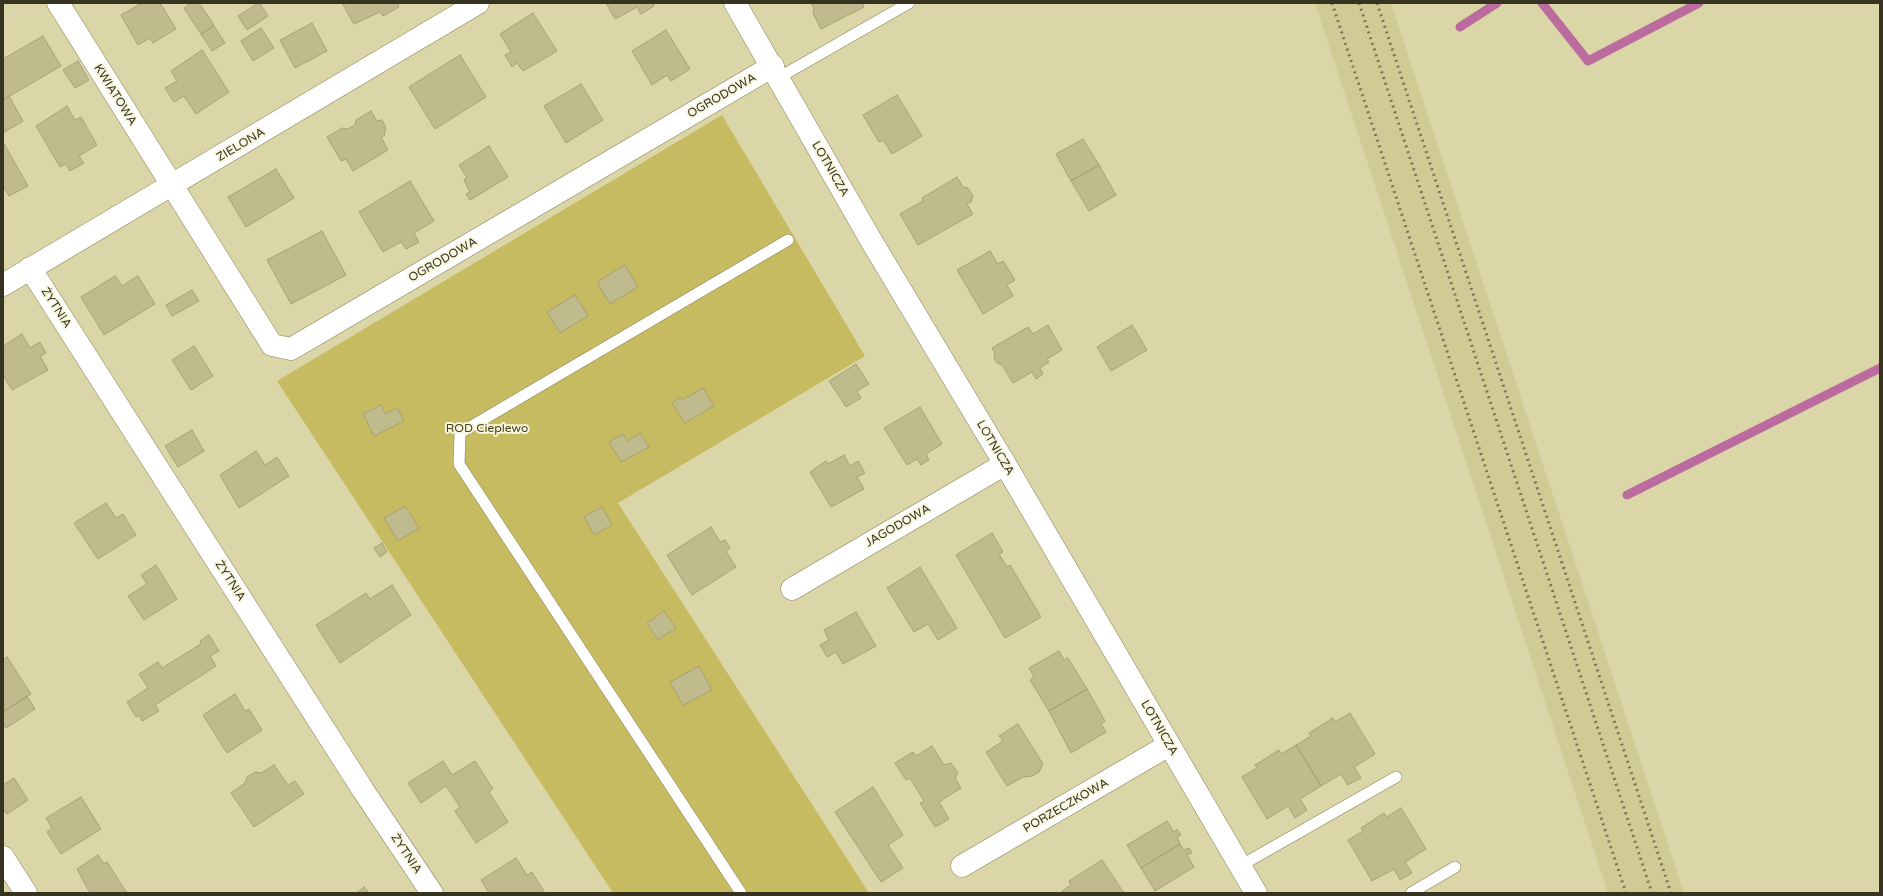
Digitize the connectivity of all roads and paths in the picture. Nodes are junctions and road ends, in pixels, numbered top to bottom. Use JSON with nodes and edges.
{"nodes":[{"id":1,"x":58,"y":3,"type":"edge"},
{"id":2,"x":478,"y":3,"type":"edge"},
{"id":3,"x":735,"y":3,"type":"edge"},
{"id":4,"x":909,"y":3,"type":"edge"},
{"id":5,"x":775,"y":72,"type":"junction"},
{"id":6,"x":172,"y":186,"type":"junction"},
{"id":7,"x":788,"y":240,"type":"dead end"},
{"id":8,"x":30,"y":268,"type":"junction"},
{"id":9,"x":3,"y":286,"type":"edge"},
{"id":10,"x":1005,"y":464,"type":"junction"},
{"id":11,"x":792,"y":589,"type":"dead end"},
{"id":12,"x":1170,"y":745,"type":"junction"},
{"id":13,"x":1396,"y":777,"type":"dead end"},
{"id":14,"x":3,"y":857,"type":"edge"},
{"id":15,"x":962,"y":866,"type":"dead end"},
{"id":16,"x":1240,"y":866,"type":"junction"},
{"id":17,"x":1455,"y":867,"type":"dead end"},
{"id":18,"x":26,"y":893,"type":"edge"},
{"id":19,"x":432,"y":893,"type":"edge"},
{"id":20,"x":741,"y":893,"type":"edge"},
{"id":21,"x":1256,"y":893,"type":"edge"},
{"id":22,"x":1411,"y":893,"type":"edge"}],
"edges":[{"from":1,"to":6,"type":"street","name":"KWIATOWA"},
{"from":2,"to":6,"type":"street","name":"ZIELONA"},
{"from":3,"to":5,"type":"street","name":"LOTNICZA"},
{"from":4,"to":5,"type":"lane"},
{"from":5,"to":6,"type":"street","name":"OGRODOWA"},
{"from":5,"to":10,"type":"street","name":"LOTNICZA"},
{"from":6,"to":8,"type":"street","name":"ZIELONA"},
{"from":7,"to":20,"type":"lane"},
{"from":8,"to":9,"type":"street","name":"ZIELONA"},
{"from":8,"to":19,"type":"street","name":"ŻYTNIA"},
{"from":10,"to":11,"type":"street","name":"JAGODOWA"},
{"from":10,"to":12,"type":"street","name":"LOTNICZA"},
{"from":12,"to":15,"type":"street","name":"PORZECZKOWA"},
{"from":12,"to":16,"type":"street","name":"LOTNICZA"},
{"from":13,"to":16,"type":"lane"},
{"from":14,"to":18,"type":"street"},
{"from":16,"to":21,"type":"street","name":"LOTNICZA"},
{"from":17,"to":22,"type":"lane"}]}
